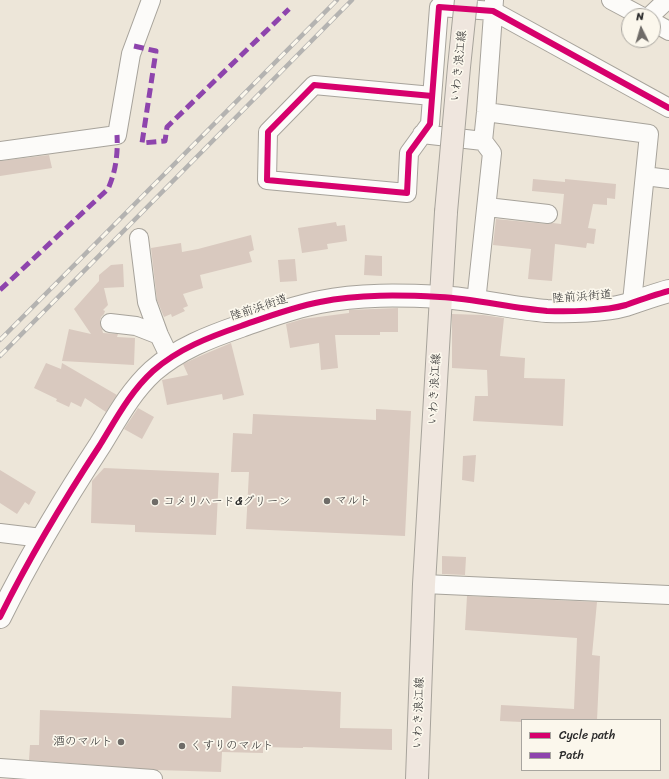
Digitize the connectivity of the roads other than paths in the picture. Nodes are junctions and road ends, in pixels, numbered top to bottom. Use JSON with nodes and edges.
{"nodes":[{"id":1,"x":152,"y":0,"type":"edge"},
{"id":2,"x":466,"y":0,"type":"edge"},
{"id":3,"x":611,"y":0,"type":"edge"},
{"id":4,"x":666,"y":0,"type":"edge"},
{"id":5,"x":493,"y":5,"type":"edge"},
{"id":6,"x":626,"y":8,"type":"edge"},
{"id":7,"x":658,"y":8,"type":"edge"},
{"id":8,"x":432,"y":96,"type":"junction"},
{"id":9,"x":669,"y":108,"type":"edge"},
{"id":10,"x":486,"y":112,"type":"junction"},
{"id":11,"x":422,"y":134,"type":"junction"},
{"id":12,"x":483,"y":141,"type":"junction"},
{"id":13,"x":0,"y":151,"type":"edge"},
{"id":14,"x":645,"y":176,"type":"junction"},
{"id":15,"x":669,"y":179,"type":"edge"},
{"id":16,"x":487,"y":206,"type":"junction"},
{"id":17,"x":548,"y":214,"type":"dead end"},
{"id":18,"x":139,"y":238,"type":"dead end"},
{"id":19,"x":669,"y":291,"type":"edge"},
{"id":20,"x":441,"y":297,"type":"junction"},
{"id":21,"x":476,"y":302,"type":"junction"},
{"id":22,"x":632,"y":302,"type":"junction"},
{"id":23,"x":110,"y":323,"type":"dead end"},
{"id":24,"x":159,"y":335,"type":"junction"},
{"id":25,"x":170,"y":358,"type":"junction"},
{"id":26,"x":0,"y":533,"type":"edge"},
{"id":27,"x":42,"y":538,"type":"junction"},
{"id":28,"x":424,"y":584,"type":"junction"},
{"id":29,"x":669,"y":595,"type":"edge"},
{"id":30,"x":0,"y":617,"type":"edge"},
{"id":31,"x":0,"y":768,"type":"edge"},
{"id":32,"x":153,"y":779,"type":"edge"},
{"id":33,"x":416,"y":779,"type":"edge"}],
"edges":[{"from":1,"to":13,"type":"street"},
{"from":2,"to":20,"type":"main road","name":"いわき浪江線","bridge":true},
{"from":3,"to":6,"type":"street"},
{"from":4,"to":7,"type":"street"},
{"from":5,"to":8,"type":"street"},
{"from":5,"to":9,"type":"street"},
{"from":5,"to":10,"type":"street"},
{"from":8,"to":11,"type":"street"},
{"from":8,"to":11,"type":"street"},
{"from":10,"to":12,"type":"street"},
{"from":10,"to":14,"type":"street"},
{"from":11,"to":12,"type":"street"},
{"from":12,"to":16,"type":"street"},
{"from":14,"to":15,"type":"street"},
{"from":14,"to":22,"type":"street"},
{"from":16,"to":17,"type":"street"},
{"from":16,"to":21,"type":"street"},
{"from":18,"to":24,"type":"street"},
{"from":19,"to":22,"type":"street","name":"陸前浜街道"},
{"from":20,"to":21,"type":"street","name":"陸前浜街道"},
{"from":20,"to":25,"type":"street","name":"陸前浜街道"},
{"from":20,"to":28,"type":"main road","name":"いわき浪江線"},
{"from":21,"to":22,"type":"street","name":"陸前浜街道"},
{"from":23,"to":24,"type":"street"},
{"from":24,"to":25,"type":"street"},
{"from":25,"to":27,"type":"street","name":"陸前浜街道"},
{"from":26,"to":27,"type":"street"},
{"from":27,"to":30,"type":"street","name":"陸前浜街道"},
{"from":28,"to":29,"type":"street"},
{"from":28,"to":33,"type":"main road","name":"いわき浪江線"},
{"from":31,"to":32,"type":"street"}]}
